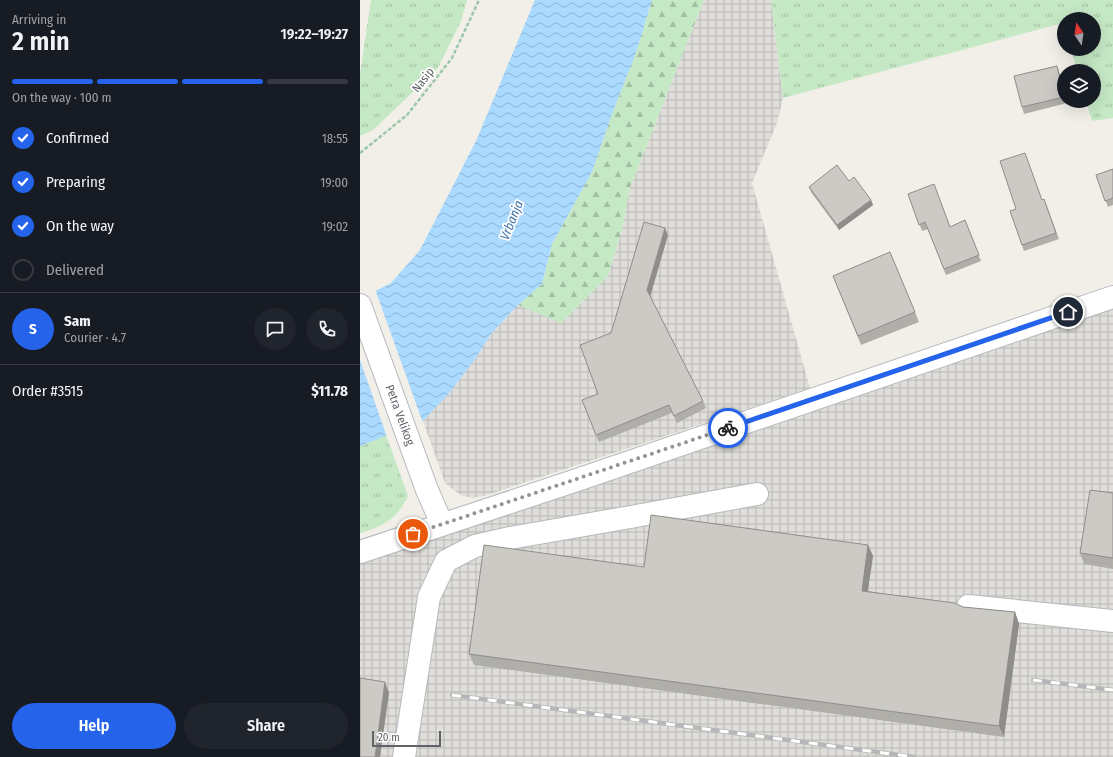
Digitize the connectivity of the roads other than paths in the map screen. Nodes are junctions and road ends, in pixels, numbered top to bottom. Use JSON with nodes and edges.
{"nodes":[{"id":1,"x":1113,"y":297,"type":"edge"},
{"id":2,"x":360,"y":306,"type":"edge"},
{"id":3,"x":757,"y":494,"type":"dead end"},
{"id":4,"x":442,"y":524,"type":"junction"},
{"id":5,"x":360,"y":552,"type":"edge"},
{"id":6,"x":968,"y":606,"type":"edge"},
{"id":7,"x":1113,"y":621,"type":"edge"},
{"id":8,"x":404,"y":757,"type":"edge"}],
"edges":[{"from":1,"to":4,"type":"street"},
{"from":2,"to":4,"type":"street","name":"Petra Velikog"},
{"from":3,"to":8,"type":"street"},
{"from":4,"to":5,"type":"street"},
{"from":6,"to":7,"type":"street"}]}
